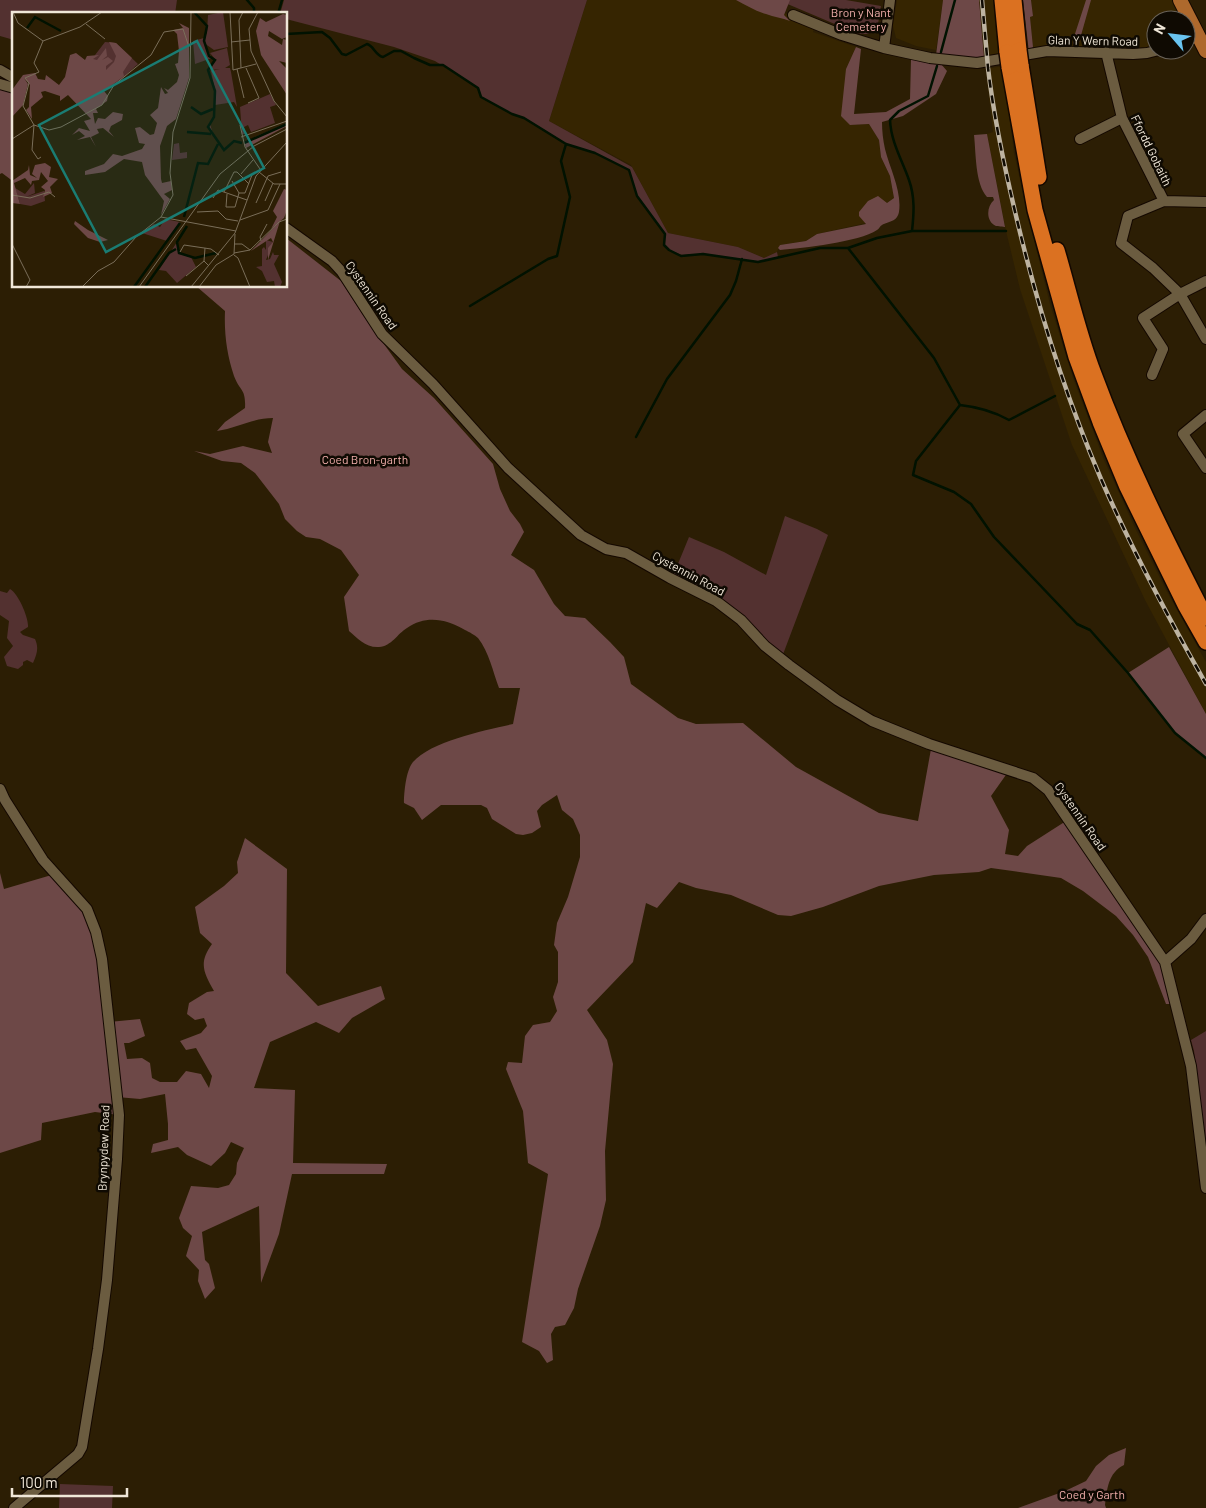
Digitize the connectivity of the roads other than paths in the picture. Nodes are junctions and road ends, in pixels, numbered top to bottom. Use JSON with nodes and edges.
{"nodes":[{"id":1,"x":890,"y":0,"type":"edge"},
{"id":2,"x":1002,"y":0,"type":"edge"},
{"id":3,"x":1014,"y":0,"type":"edge"},
{"id":4,"x":793,"y":15,"type":"dead end"},
{"id":5,"x":1196,"y":43,"type":"edge"},
{"id":6,"x":884,"y":48,"type":"junction"},
{"id":7,"x":1013,"y":51,"type":"junction"},
{"id":8,"x":1106,"y":52,"type":"junction"},
{"id":9,"x":1206,"y":52,"type":"edge"},
{"id":10,"x":1146,"y":53,"type":"edge"},
{"id":11,"x":1015,"y":66,"type":"junction"},
{"id":12,"x":0,"y":70,"type":"edge"},
{"id":13,"x":12,"y":77,"type":"edge"},
{"id":14,"x":1122,"y":118,"type":"junction"},
{"id":15,"x":1080,"y":139,"type":"dead end"},
{"id":16,"x":1164,"y":201,"type":"junction"},
{"id":17,"x":1206,"y":202,"type":"edge"},
{"id":18,"x":288,"y":229,"type":"edge"},
{"id":19,"x":1206,"y":281,"type":"edge"},
{"id":20,"x":1180,"y":294,"type":"junction"},
{"id":21,"x":1206,"y":339,"type":"edge"},
{"id":22,"x":1152,"y":375,"type":"dead end"},
{"id":23,"x":1206,"y":415,"type":"edge"},
{"id":24,"x":1206,"y":468,"type":"edge"},
{"id":25,"x":1206,"y":618,"type":"edge"},
{"id":26,"x":1206,"y":642,"type":"edge"},
{"id":27,"x":0,"y":788,"type":"edge"},
{"id":28,"x":1206,"y":919,"type":"edge"},
{"id":29,"x":1165,"y":962,"type":"junction"},
{"id":30,"x":1206,"y":1188,"type":"edge"},
{"id":31,"x":14,"y":1508,"type":"edge"}],
"edges":[{"from":1,"to":6,"type":"street"},
{"from":2,"to":7,"type":"highway"},
{"from":3,"to":7,"type":"highway"},
{"from":4,"to":6,"type":"street","name":"Glan Y Wern Road"},
{"from":5,"to":9,"type":"main road"},
{"from":6,"to":8,"type":"street","name":"Glan Y Wern Road"},
{"from":7,"to":11,"type":"highway","bridge":true},
{"from":8,"to":10,"type":"street","name":"Glan Y Wern Road"},
{"from":8,"to":14,"type":"street","name":"Ffordd Gobaith"},
{"from":11,"to":25,"type":"highway"},
{"from":11,"to":26,"type":"highway"},
{"from":12,"to":13,"type":"street"},
{"from":14,"to":15,"type":"street"},
{"from":14,"to":16,"type":"street","name":"Ffordd Gobaith"},
{"from":16,"to":17,"type":"street"},
{"from":16,"to":20,"type":"street"},
{"from":18,"to":29,"type":"street","name":"Cystennin Road"},
{"from":19,"to":20,"type":"street"},
{"from":20,"to":21,"type":"street"},
{"from":20,"to":22,"type":"street"},
{"from":23,"to":24,"type":"street"},
{"from":27,"to":31,"type":"street","name":"Brynpydew Road"},
{"from":28,"to":29,"type":"street"},
{"from":29,"to":30,"type":"street"}]}
